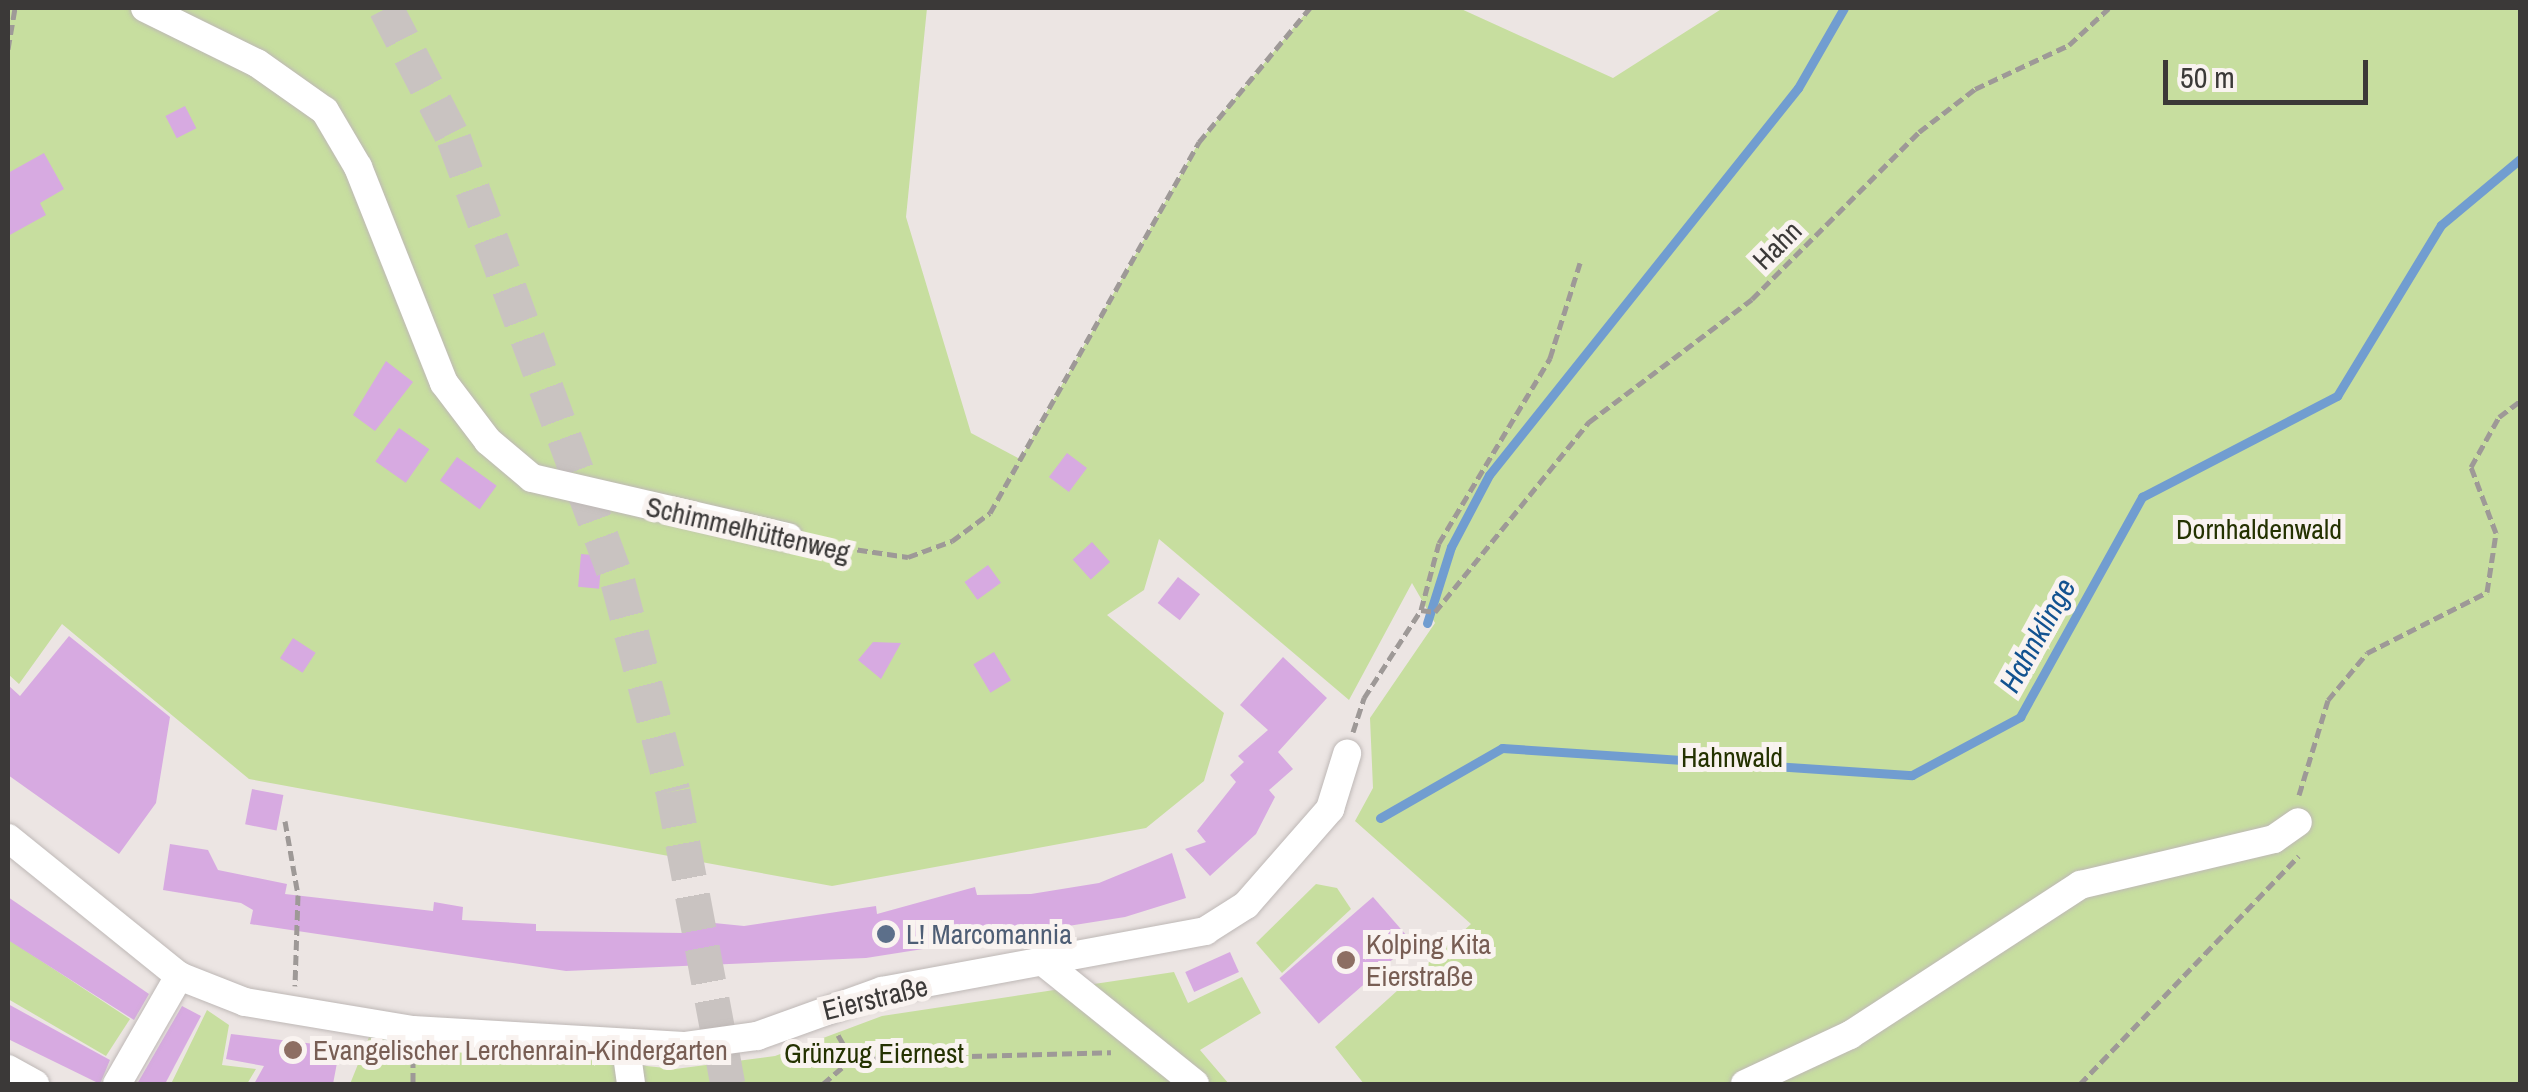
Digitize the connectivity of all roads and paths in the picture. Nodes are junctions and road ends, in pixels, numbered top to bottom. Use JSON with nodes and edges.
{"nodes":[{"id":1,"x":14,"y":8,"type":"edge"},
{"id":2,"x":145,"y":8,"type":"edge"},
{"id":3,"x":1310,"y":8,"type":"edge"},
{"id":4,"x":2110,"y":8,"type":"edge"},
{"id":5,"x":8,"y":49,"type":"edge"},
{"id":6,"x":1580,"y":263,"type":"dead end"},
{"id":7,"x":2520,"y":401,"type":"edge"},
{"id":8,"x":788,"y":538,"type":"joint"},
{"id":9,"x":1423,"y":610,"type":"junction"},
{"id":10,"x":1347,"y":754,"type":"joint"},
{"id":11,"x":285,"y":820,"type":"dead end"},
{"id":12,"x":2298,"y":822,"type":"junction"},
{"id":13,"x":8,"y":838,"type":"edge"},
{"id":14,"x":1046,"y":964,"type":"junction"},
{"id":15,"x":179,"y":976,"type":"junction"},
{"id":16,"x":293,"y":1014,"type":"junction"},
{"id":17,"x":1143,"y":1044,"type":"junction"},
{"id":18,"x":626,"y":1048,"type":"junction"},
{"id":19,"x":8,"y":1069,"type":"edge"},
{"id":20,"x":35,"y":1084,"type":"edge"},
{"id":21,"x":117,"y":1084,"type":"edge"},
{"id":22,"x":631,"y":1084,"type":"edge"},
{"id":23,"x":823,"y":1084,"type":"edge"},
{"id":24,"x":1195,"y":1084,"type":"edge"},
{"id":25,"x":1745,"y":1084,"type":"edge"},
{"id":26,"x":2080,"y":1084,"type":"edge"}],
"edges":[{"from":1,"to":5,"type":"path"},
{"from":2,"to":8,"type":"street","name":"Schimmelhüttenweg"},
{"from":3,"to":8,"type":"path","name":"Schimmelhüttenweg"},
{"from":4,"to":9,"type":"path","name":"Hahn"},
{"from":6,"to":9,"type":"path"},
{"from":7,"to":12,"type":"path"},
{"from":9,"to":10,"type":"path"},
{"from":10,"to":14,"type":"street","name":"Eierstraße"},
{"from":11,"to":16,"type":"path"},
{"from":12,"to":25,"type":"street"},
{"from":12,"to":26,"type":"path"},
{"from":13,"to":15,"type":"street","name":"Eierstraße"},
{"from":14,"to":17,"type":"street"},
{"from":14,"to":18,"type":"street","name":"Eierstraße"},
{"from":15,"to":16,"type":"street","name":"Eierstraße"},
{"from":15,"to":21,"type":"street"},
{"from":16,"to":18,"type":"street","name":"Eierstraße"},
{"from":17,"to":23,"type":"path"},
{"from":17,"to":24,"type":"street"},
{"from":18,"to":22,"type":"street"},
{"from":19,"to":20,"type":"street"}]}
